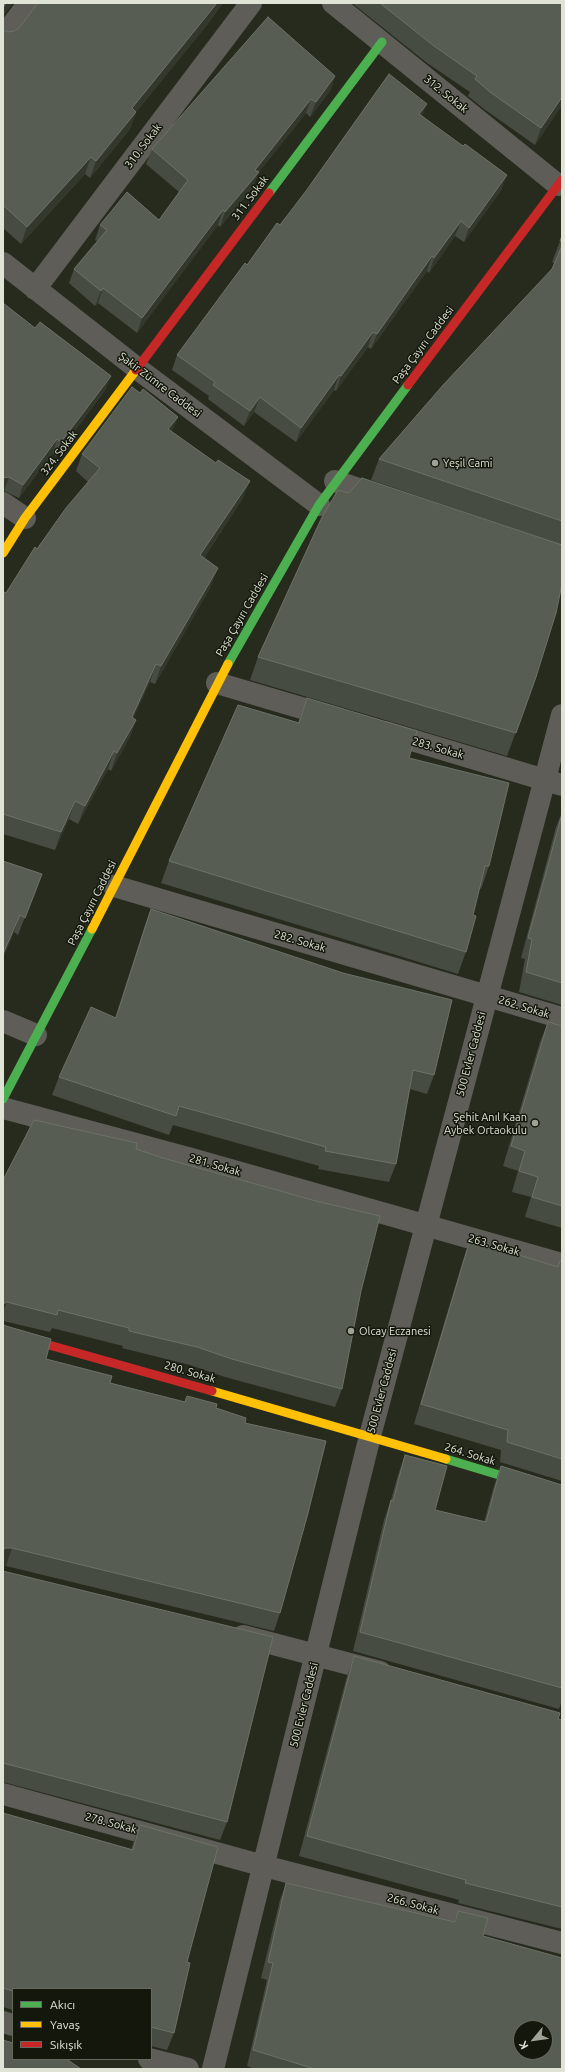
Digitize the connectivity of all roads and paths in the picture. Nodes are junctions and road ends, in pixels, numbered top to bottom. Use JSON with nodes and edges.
{"nodes":[{"id":1,"x":29,"y":3,"type":"edge"},
{"id":2,"x":252,"y":3,"type":"edge"},
{"id":3,"x":333,"y":3,"type":"edge"},
{"id":4,"x":3,"y":37,"type":"edge"},
{"id":5,"x":382,"y":42,"type":"junction"},
{"id":6,"x":560,"y":182,"type":"edge"},
{"id":7,"x":3,"y":263,"type":"edge"},
{"id":8,"x":35,"y":289,"type":"junction"},
{"id":9,"x":138,"y":369,"type":"junction"},
{"id":10,"x":335,"y":481,"type":"junction"},
{"id":11,"x":3,"y":503,"type":"edge"},
{"id":12,"x":403,"y":504,"type":"edge"},
{"id":13,"x":319,"y":505,"type":"junction"},
{"id":14,"x":25,"y":518,"type":"junction"},
{"id":15,"x":3,"y":553,"type":"edge"},
{"id":16,"x":217,"y":683,"type":"junction"},
{"id":17,"x":562,"y":715,"type":"edge"},
{"id":18,"x":553,"y":782,"type":"edge"},
{"id":19,"x":114,"y":886,"type":"junction"},
{"id":20,"x":486,"y":996,"type":"junction"},
{"id":21,"x":562,"y":1018,"type":"edge"},
{"id":22,"x":3,"y":1021,"type":"edge"},
{"id":23,"x":36,"y":1036,"type":"junction"},
{"id":24,"x":3,"y":1099,"type":"edge"},
{"id":25,"x":3,"y":1108,"type":"edge"},
{"id":26,"x":426,"y":1226,"type":"junction"},
{"id":27,"x":562,"y":1264,"type":"edge"},
{"id":28,"x":3,"y":1332,"type":"edge"},
{"id":29,"x":370,"y":1436,"type":"junction"},
{"id":30,"x":562,"y":1494,"type":"edge"},
{"id":31,"x":224,"y":1632,"type":"edge"},
{"id":32,"x":316,"y":1654,"type":"junction"},
{"id":33,"x":401,"y":1678,"type":"edge"},
{"id":34,"x":3,"y":1794,"type":"edge"},
{"id":35,"x":264,"y":1866,"type":"junction"},
{"id":36,"x":562,"y":1943,"type":"edge"},
{"id":37,"x":152,"y":2060,"type":"edge"},
{"id":38,"x":188,"y":2069,"type":"edge"},
{"id":39,"x":214,"y":2069,"type":"edge"}],
"edges":[{"from":1,"to":4,"type":"street"},
{"from":2,"to":8,"type":"street","name":"310. Sokak"},
{"from":3,"to":5,"type":"street","name":"312. Sokak"},
{"from":5,"to":6,"type":"street","name":"312. Sokak"},
{"from":5,"to":9,"type":"street","name":"311. Sokak"},
{"from":6,"to":10,"type":"street","name":"Paşa Çayırı Caddesi"},
{"from":7,"to":8,"type":"street","name":"Şakir Zümre Caddesi"},
{"from":8,"to":9,"type":"street","name":"Şakir Zümre Caddesi"},
{"from":9,"to":13,"type":"street","name":"Şakir Zümre Caddesi"},
{"from":9,"to":14,"type":"street","name":"324. Sokak"},
{"from":10,"to":12,"type":"street"},
{"from":10,"to":13,"type":"street","name":"Paşa Çayırı Caddesi"},
{"from":11,"to":14,"type":"street"},
{"from":13,"to":16,"type":"street","name":"Paşa Çayırı Caddesi"},
{"from":14,"to":15,"type":"street","name":"324. Sokak"},
{"from":16,"to":18,"type":"street","name":"283. Sokak"},
{"from":16,"to":19,"type":"street","name":"Paşa Çayırı Caddesi"},
{"from":17,"to":18,"type":"street","name":"500 Evler Caddesi"},
{"from":18,"to":20,"type":"street","name":"500 Evler Caddesi"},
{"from":19,"to":20,"type":"street","name":"282. Sokak"},
{"from":19,"to":23,"type":"street","name":"Paşa Çayırı Caddesi"},
{"from":20,"to":21,"type":"street","name":"262. Sokak"},
{"from":20,"to":26,"type":"street","name":"500 Evler Caddesi"},
{"from":22,"to":23,"type":"street"},
{"from":23,"to":24,"type":"street","name":"Paşa Çayırı Caddesi"},
{"from":25,"to":26,"type":"street","name":"281. Sokak"},
{"from":26,"to":27,"type":"street","name":"263. Sokak"},
{"from":26,"to":29,"type":"street","name":"500 Evler Caddesi"},
{"from":28,"to":29,"type":"street","name":"280. Sokak"},
{"from":29,"to":30,"type":"street","name":"264. Sokak"},
{"from":29,"to":32,"type":"street","name":"500 Evler Caddesi"},
{"from":31,"to":32,"type":"street"},
{"from":32,"to":33,"type":"street"},
{"from":32,"to":35,"type":"street","name":"500 Evler Caddesi"},
{"from":34,"to":35,"type":"street","name":"278. Sokak"},
{"from":35,"to":36,"type":"street","name":"266. Sokak"},
{"from":35,"to":39,"type":"street","name":"500 Evler Caddesi"},
{"from":37,"to":38,"type":"street"}]}
